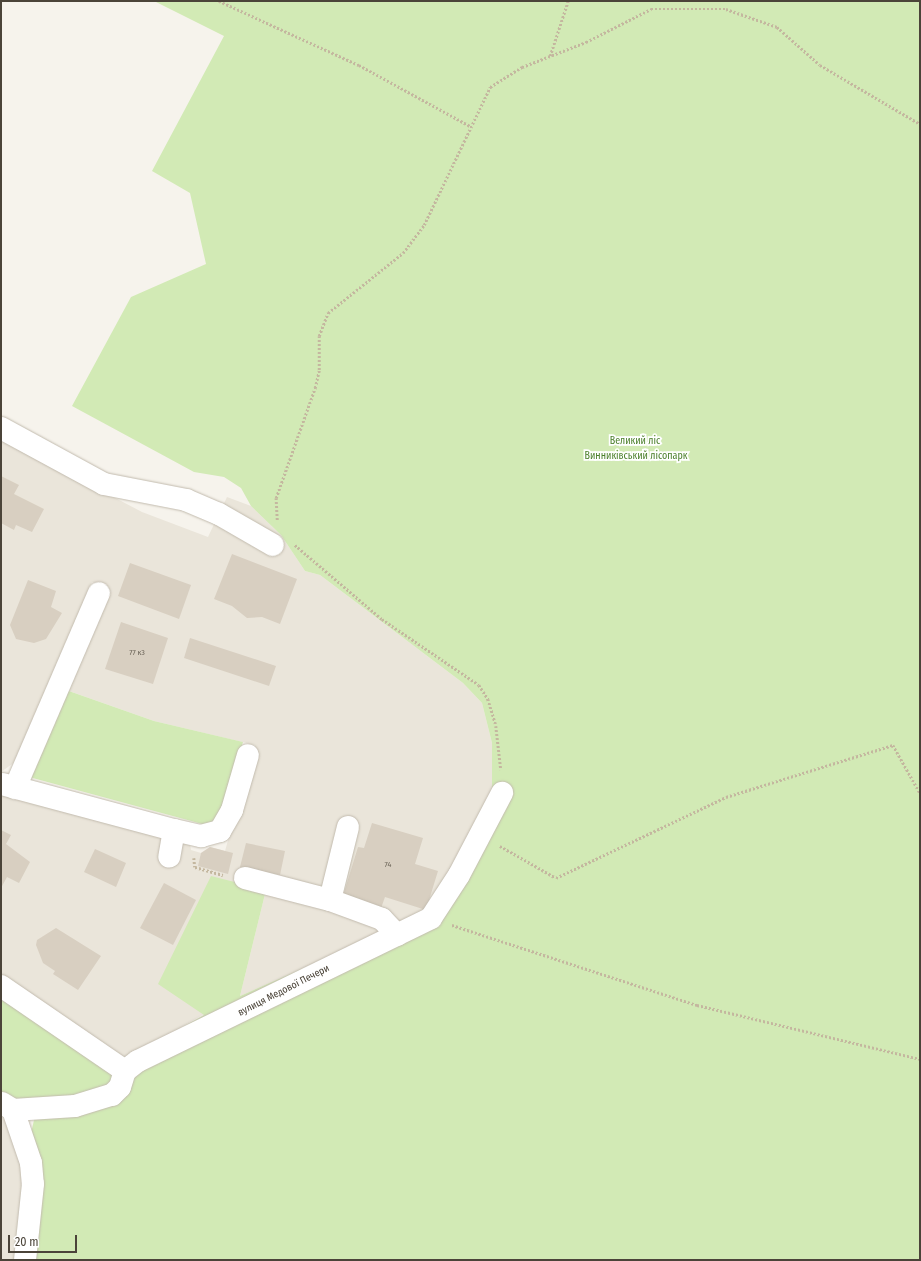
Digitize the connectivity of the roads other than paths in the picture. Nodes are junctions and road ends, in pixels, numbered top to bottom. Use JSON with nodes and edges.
{"nodes":[{"id":1,"x":1,"y":428,"type":"edge"},
{"id":2,"x":282,"y":538,"type":"road end"},
{"id":3,"x":99,"y":593,"type":"dead end"},
{"id":4,"x":248,"y":755,"type":"dead end"},
{"id":5,"x":8,"y":786,"type":"edge"},
{"id":6,"x":502,"y":793,"type":"road end"},
{"id":7,"x":348,"y":827,"type":"dead end"},
{"id":8,"x":174,"y":830,"type":"junction"},
{"id":9,"x":169,"y":857,"type":"dead end"},
{"id":10,"x":245,"y":878,"type":"road end"},
{"id":11,"x":330,"y":900,"type":"junction"},
{"id":12,"x":396,"y":935,"type":"junction"},
{"id":13,"x":1,"y":986,"type":"edge"},
{"id":14,"x":125,"y":1071,"type":"junction"},
{"id":15,"x":7,"y":1106,"type":"edge"},
{"id":16,"x":25,"y":1260,"type":"edge"}],
"edges":[{"from":1,"to":2,"type":"street"},
{"from":3,"to":5,"type":"street"},
{"from":4,"to":8,"type":"street"},
{"from":5,"to":8,"type":"street"},
{"from":6,"to":12,"type":"street","name":"вулиця Медової Печери"},
{"from":7,"to":11,"type":"street"},
{"from":8,"to":9,"type":"street"},
{"from":10,"to":11,"type":"street"},
{"from":11,"to":12,"type":"street"},
{"from":12,"to":14,"type":"street","name":"вулиця Медової Печери"},
{"from":13,"to":14,"type":"street"},
{"from":14,"to":15,"type":"street","name":"вулиця Медової Печери"},
{"from":15,"to":16,"type":"street","name":"вулиця Медової Печери"}]}
